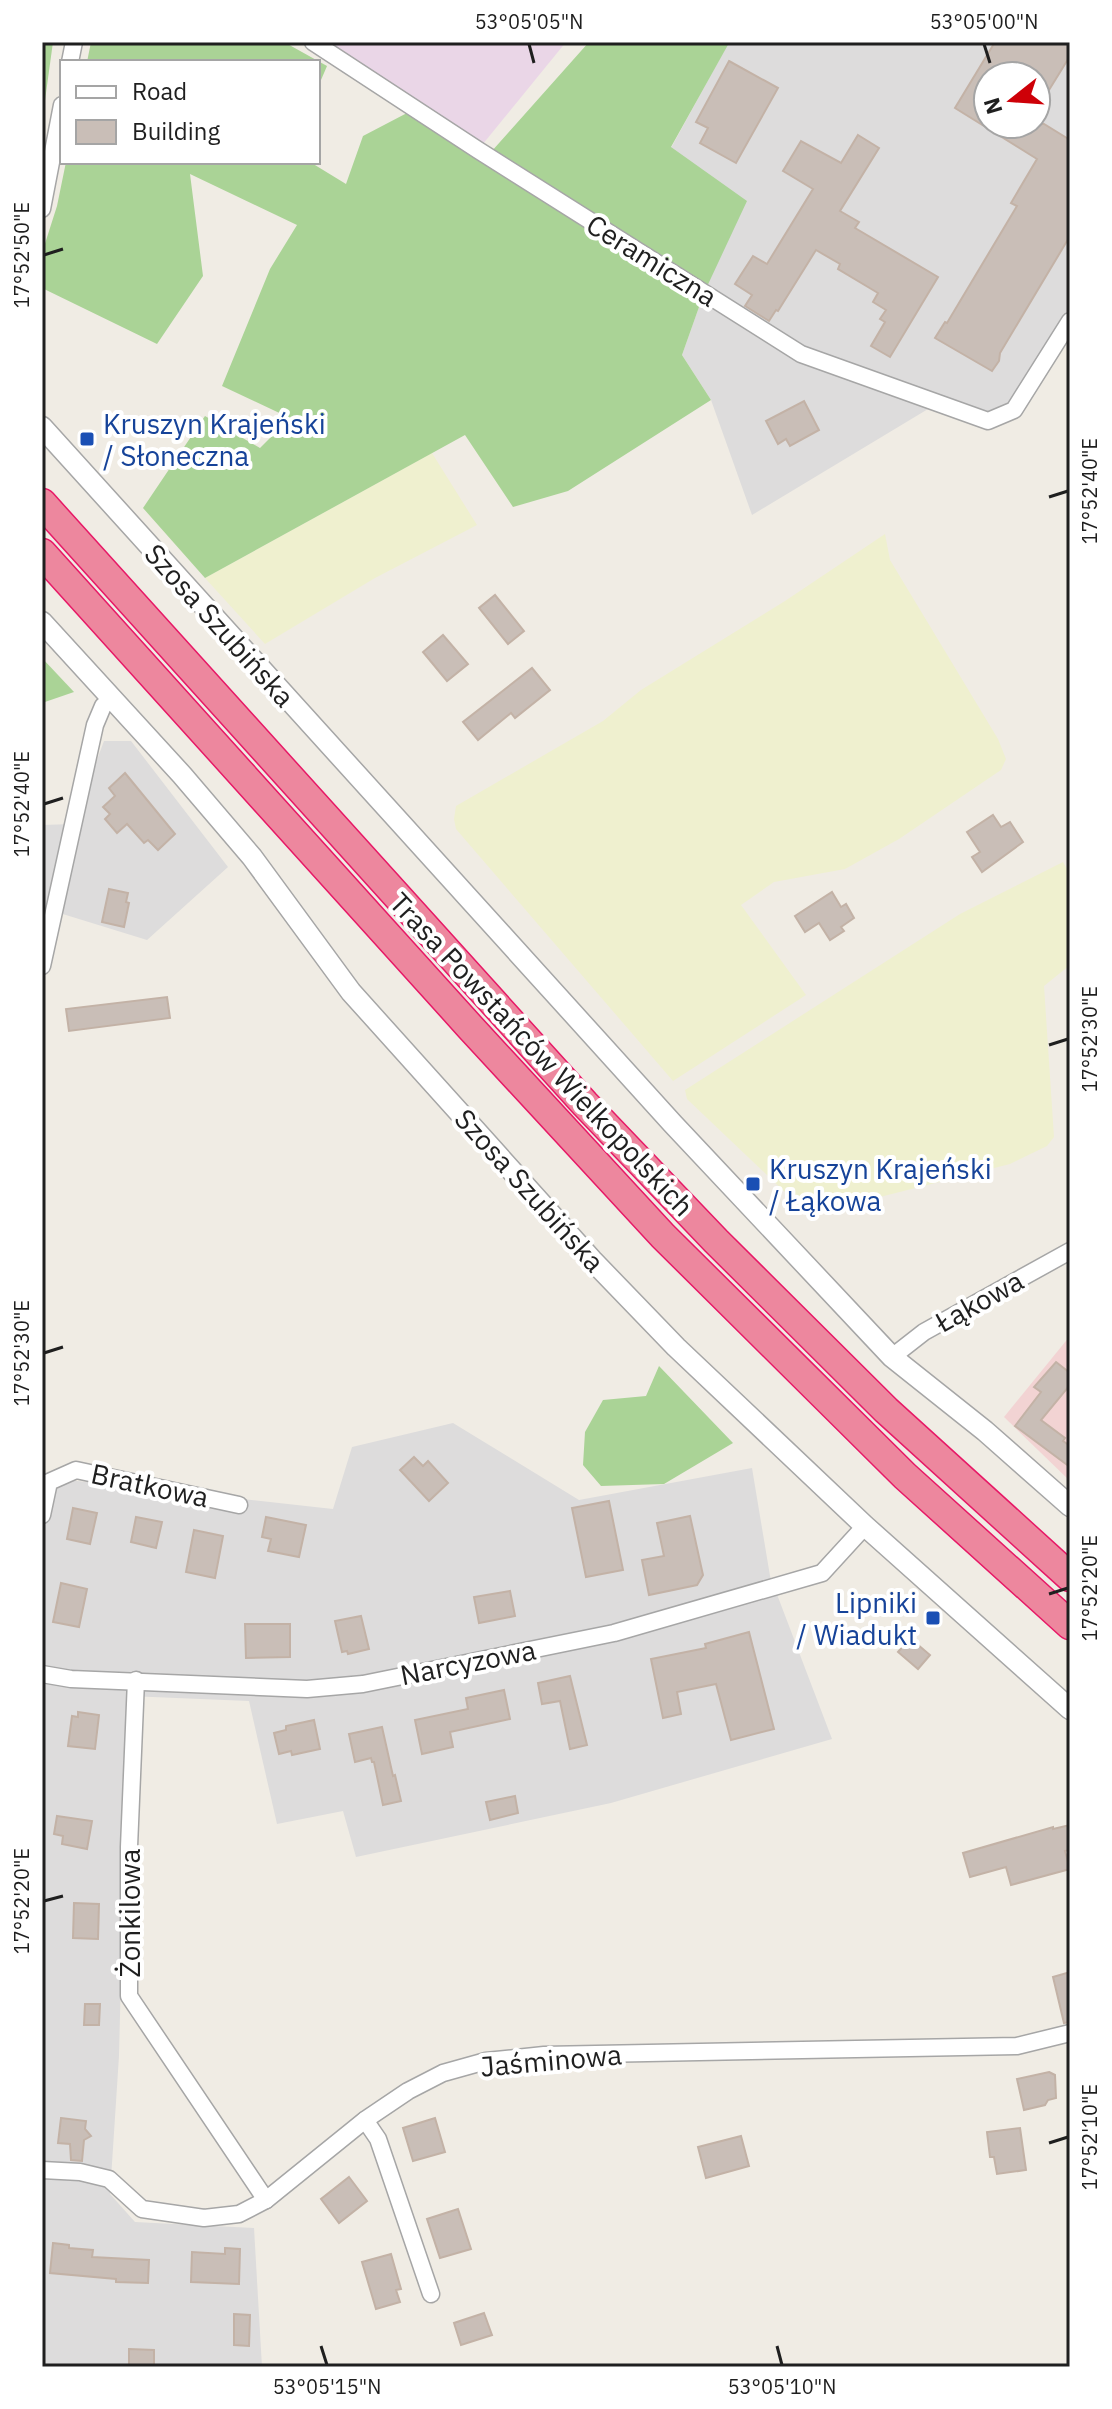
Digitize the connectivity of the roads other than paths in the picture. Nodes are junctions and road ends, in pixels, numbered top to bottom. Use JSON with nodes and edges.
{"nodes":[{"id":1,"x":313,"y":42,"type":"edge"},
{"id":2,"x":60,"y":115,"type":"edge"},
{"id":3,"x":42,"y":209,"type":"edge"},
{"id":4,"x":1070,"y":321,"type":"edge"},
{"id":5,"x":42,"y":427,"type":"edge"},
{"id":6,"x":42,"y":503,"type":"edge"},
{"id":7,"x":42,"y":553,"type":"edge"},
{"id":8,"x":42,"y":622,"type":"edge"},
{"id":9,"x":113,"y":698,"type":"junction"},
{"id":10,"x":42,"y":966,"type":"edge"},
{"id":11,"x":1070,"y":1251,"type":"edge"},
{"id":12,"x":892,"y":1357,"type":"junction"},
{"id":13,"x":239,"y":1505,"type":"dead end"},
{"id":14,"x":1070,"y":1506,"type":"edge"},
{"id":15,"x":42,"y":1515,"type":"edge"},
{"id":16,"x":865,"y":1526,"type":"junction"},
{"id":17,"x":1070,"y":1577,"type":"edge"},
{"id":18,"x":1070,"y":1625,"type":"edge"},
{"id":19,"x":42,"y":1674,"type":"edge"},
{"id":20,"x":136,"y":1680,"type":"junction"},
{"id":21,"x":1070,"y":1709,"type":"edge"},
{"id":22,"x":1070,"y":2033,"type":"edge"},
{"id":23,"x":365,"y":2120,"type":"junction"},
{"id":24,"x":42,"y":2170,"type":"edge"},
{"id":25,"x":266,"y":2200,"type":"junction"},
{"id":26,"x":431,"y":2294,"type":"dead end"}],
"edges":[{"from":1,"to":4,"type":"street","name":"Ceramiczna"},
{"from":2,"to":3,"type":"street"},
{"from":5,"to":12,"type":"street","name":"Szosa Szubińska"},
{"from":6,"to":17,"type":"highway","name":"Trasa Powstańców Wielkopolskich"},
{"from":7,"to":18,"type":"highway","name":"Trasa Powstańców Wielkopolskich"},
{"from":8,"to":9,"type":"street","name":"Szosa Szubińska"},
{"from":9,"to":10,"type":"street"},
{"from":9,"to":16,"type":"street","name":"Szosa Szubińska"},
{"from":11,"to":12,"type":"street","name":"Łąkowa"},
{"from":12,"to":14,"type":"street","name":"Szosa Szubińska"},
{"from":13,"to":15,"type":"street","name":"Bratkowa"},
{"from":16,"to":20,"type":"street","name":"Narcyzowa"},
{"from":16,"to":21,"type":"street","name":"Szosa Szubińska"},
{"from":19,"to":20,"type":"street","name":"Narcyzowa"},
{"from":20,"to":25,"type":"street","name":"Żonkilowa"},
{"from":22,"to":23,"type":"street","name":"Jaśminowa"},
{"from":23,"to":25,"type":"street","name":"Jaśminowa"},
{"from":23,"to":26,"type":"street"},
{"from":24,"to":25,"type":"street","name":"Jaśminowa"}]}
